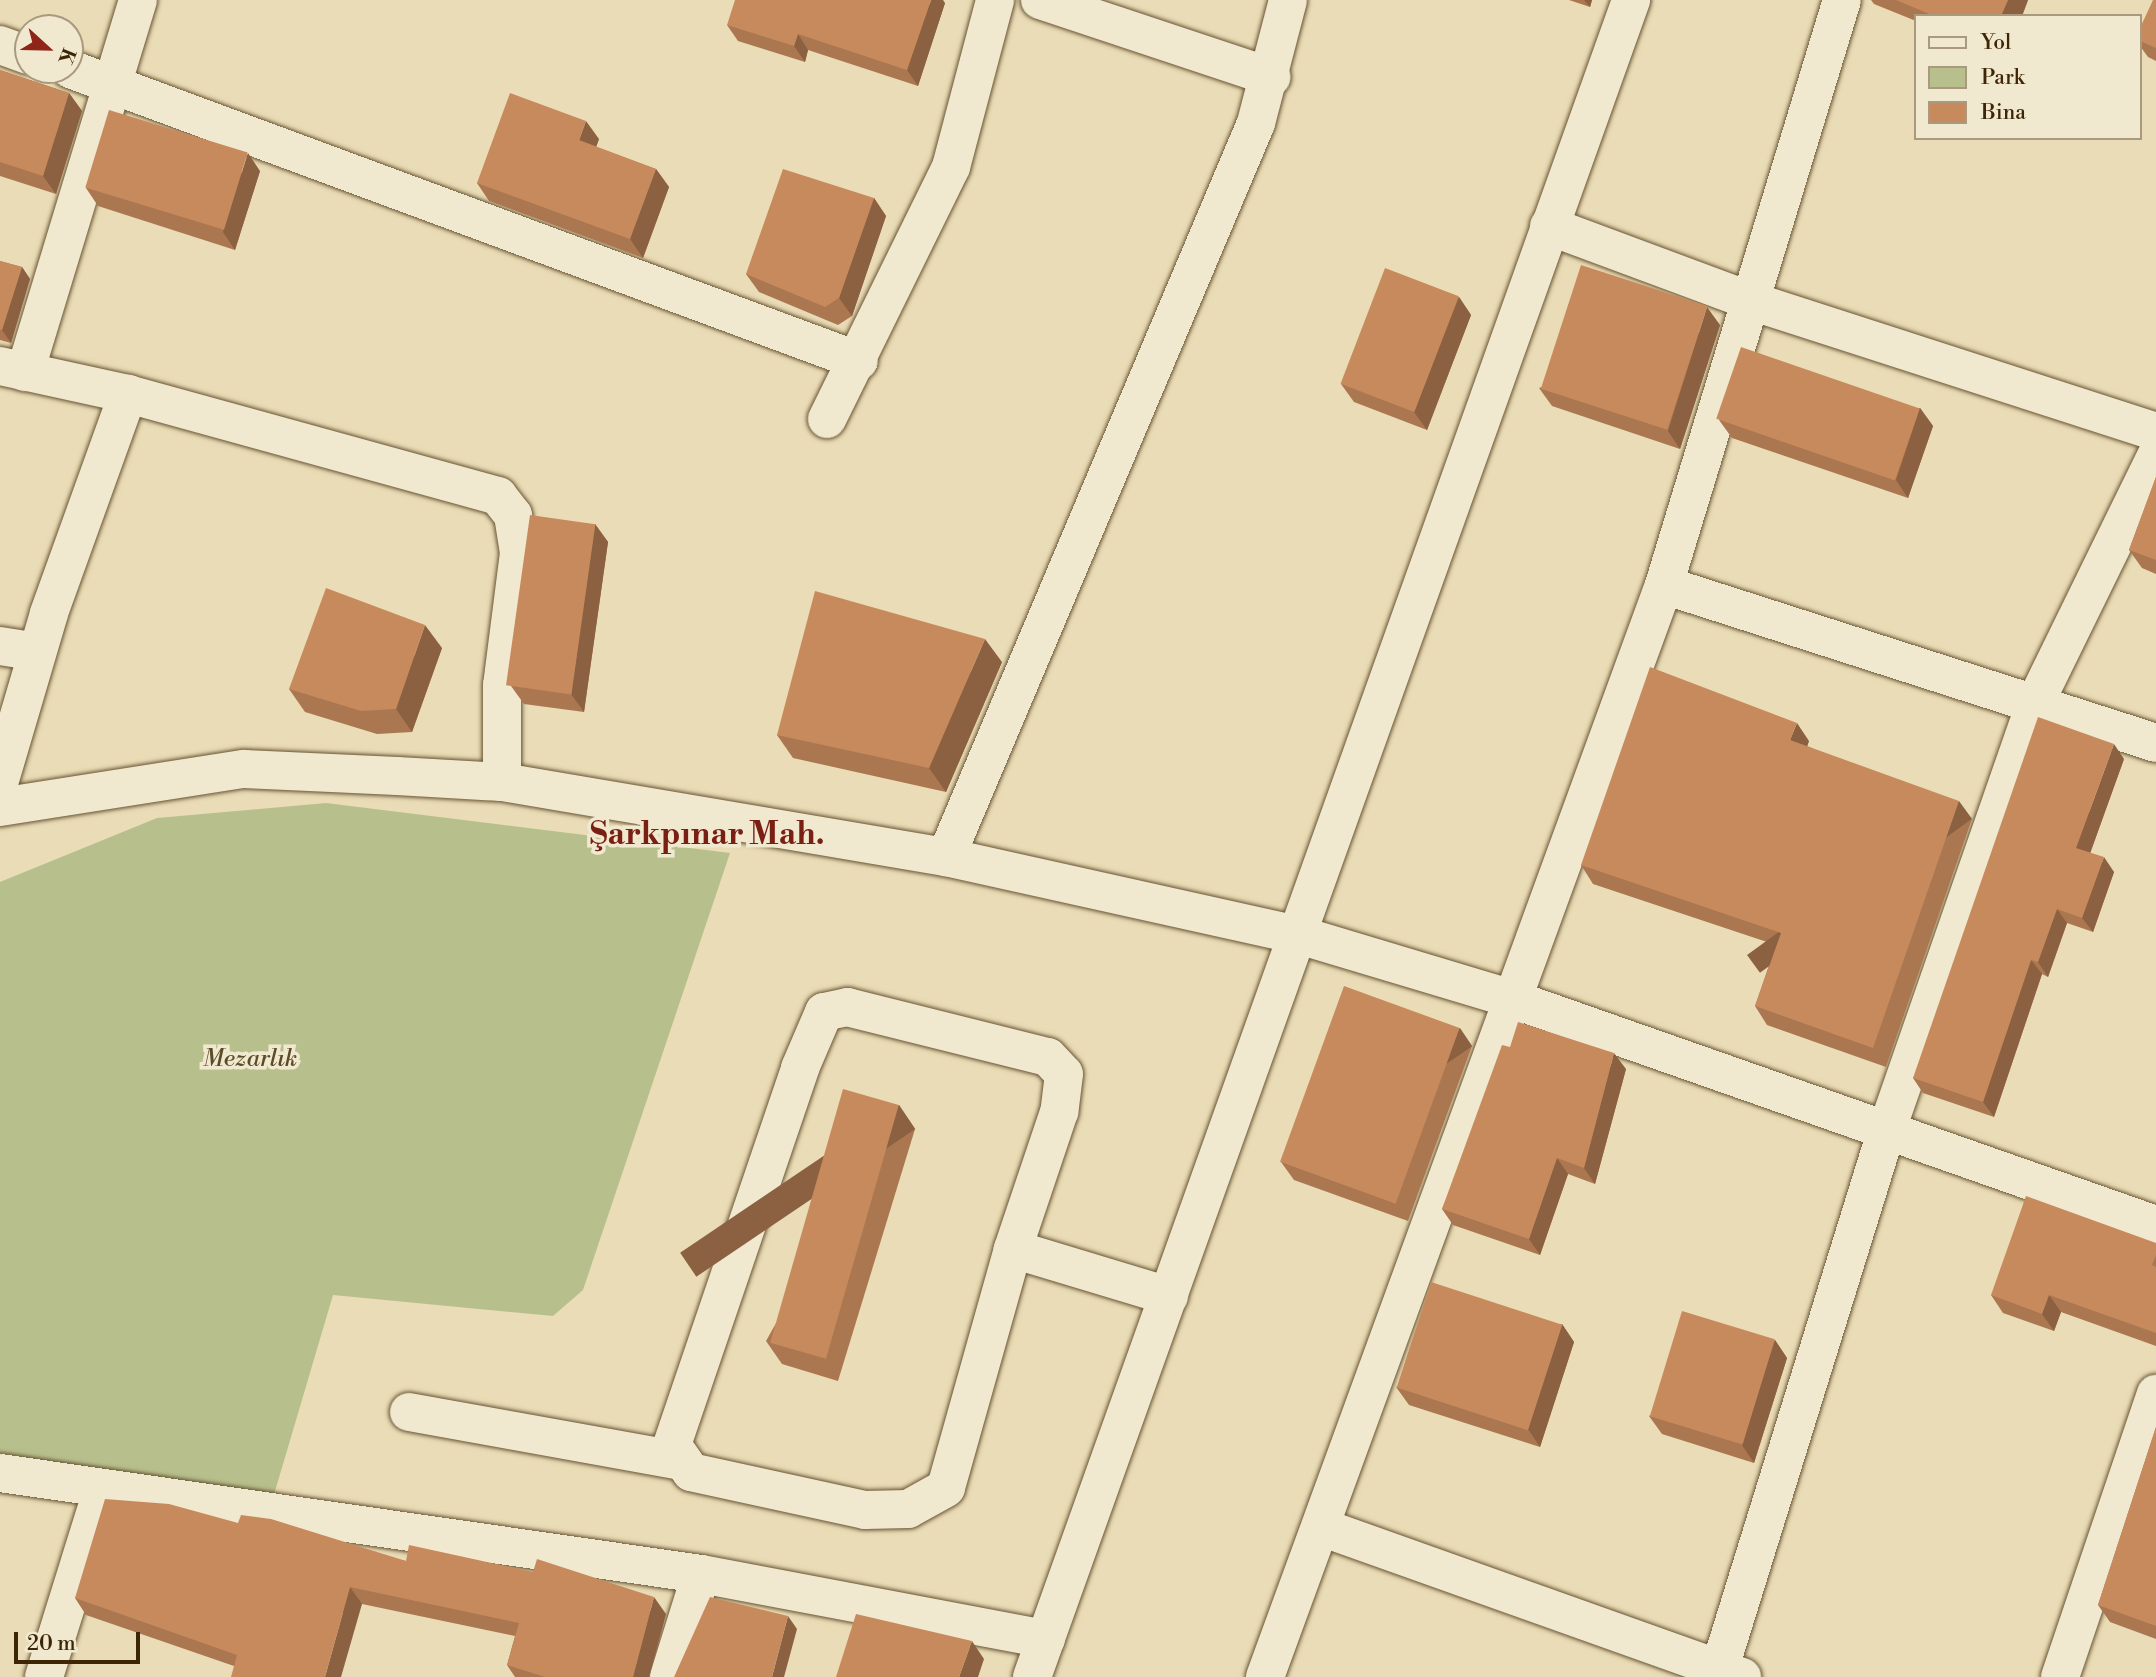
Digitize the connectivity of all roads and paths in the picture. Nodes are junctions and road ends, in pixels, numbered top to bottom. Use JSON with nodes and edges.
{"nodes":[{"id":1,"x":138,"y":0,"type":"edge"},
{"id":2,"x":995,"y":0,"type":"edge"},
{"id":3,"x":1040,"y":0,"type":"edge"},
{"id":4,"x":1288,"y":0,"type":"edge"},
{"id":5,"x":1631,"y":0,"type":"edge"},
{"id":6,"x":1842,"y":0,"type":"edge"},
{"id":7,"x":84,"y":74,"type":"edge"},
{"id":8,"x":1272,"y":76,"type":"junction"},
{"id":9,"x":115,"y":84,"type":"junction"},
{"id":10,"x":1549,"y":226,"type":"junction"},
{"id":11,"x":1751,"y":301,"type":"junction"},
{"id":12,"x":859,"y":361,"type":"junction"},
{"id":13,"x":12,"y":369,"type":"edge"},
{"id":14,"x":128,"y":394,"type":"junction"},
{"id":15,"x":827,"y":419,"type":"dead end"},
{"id":16,"x":2156,"y":432,"type":"edge"},
{"id":17,"x":2156,"y":456,"type":"edge"},
{"id":18,"x":1664,"y":585,"type":"junction"},
{"id":19,"x":0,"y":646,"type":"edge"},
{"id":20,"x":37,"y":652,"type":"junction"},
{"id":21,"x":2036,"y":701,"type":"junction"},
{"id":22,"x":2156,"y":743,"type":"edge"},
{"id":23,"x":0,"y":780,"type":"edge"},
{"id":24,"x":502,"y":782,"type":"junction"},
{"id":25,"x":0,"y":807,"type":"edge"},
{"id":26,"x":946,"y":857,"type":"junction"},
{"id":27,"x":1299,"y":935,"type":"junction"},
{"id":28,"x":1515,"y":1000,"type":"junction"},
{"id":29,"x":1886,"y":1132,"type":"junction"},
{"id":30,"x":2156,"y":1225,"type":"edge"},
{"id":31,"x":1013,"y":1249,"type":"junction"},
{"id":32,"x":1170,"y":1296,"type":"junction"},
{"id":33,"x":2156,"y":1394,"type":"edge"},
{"id":34,"x":409,"y":1412,"type":"dead end"},
{"id":35,"x":677,"y":1460,"type":"junction"},
{"id":36,"x":0,"y":1473,"type":"edge"},
{"id":37,"x":102,"y":1491,"type":"junction"},
{"id":38,"x":1321,"y":1527,"type":"junction"},
{"id":39,"x":701,"y":1574,"type":"junction"},
{"id":40,"x":1046,"y":1639,"type":"junction"},
{"id":41,"x":1726,"y":1675,"type":"edge"},
{"id":42,"x":44,"y":1677,"type":"edge"},
{"id":43,"x":669,"y":1677,"type":"edge"},
{"id":44,"x":1032,"y":1677,"type":"edge"},
{"id":45,"x":1265,"y":1677,"type":"edge"},
{"id":46,"x":2060,"y":1677,"type":"edge"}],
"edges":[{"from":1,"to":9,"type":"street"},
{"from":2,"to":12,"type":"street"},
{"from":3,"to":8,"type":"street"},
{"from":4,"to":8,"type":"street"},
{"from":5,"to":10,"type":"street"},
{"from":6,"to":11,"type":"street"},
{"from":7,"to":9,"type":"street"},
{"from":8,"to":26,"type":"street"},
{"from":9,"to":12,"type":"street"},
{"from":9,"to":13,"type":"street"},
{"from":10,"to":11,"type":"street"},
{"from":10,"to":27,"type":"street"},
{"from":11,"to":16,"type":"street"},
{"from":11,"to":18,"type":"street"},
{"from":12,"to":15,"type":"street"},
{"from":13,"to":14,"type":"street"},
{"from":14,"to":20,"type":"street"},
{"from":14,"to":24,"type":"street"},
{"from":17,"to":21,"type":"street"},
{"from":18,"to":21,"type":"street"},
{"from":18,"to":28,"type":"street"},
{"from":19,"to":20,"type":"street"},
{"from":20,"to":23,"type":"street"},
{"from":21,"to":22,"type":"street"},
{"from":21,"to":29,"type":"street"},
{"from":24,"to":25,"type":"street"},
{"from":24,"to":26,"type":"street"},
{"from":26,"to":27,"type":"street"},
{"from":27,"to":28,"type":"street"},
{"from":27,"to":32,"type":"street"},
{"from":28,"to":29,"type":"street"},
{"from":28,"to":38,"type":"street"},
{"from":29,"to":30,"type":"street"},
{"from":29,"to":41,"type":"street"},
{"from":31,"to":32,"type":"street"},
{"from":31,"to":35,"type":"street"},
{"from":31,"to":35,"type":"street"},
{"from":32,"to":40,"type":"street"},
{"from":33,"to":46,"type":"street"},
{"from":34,"to":35,"type":"street"},
{"from":36,"to":37,"type":"street"},
{"from":37,"to":39,"type":"street"},
{"from":37,"to":42,"type":"street"},
{"from":38,"to":41,"type":"street"},
{"from":38,"to":45,"type":"street"},
{"from":39,"to":40,"type":"street"},
{"from":39,"to":43,"type":"street"},
{"from":40,"to":44,"type":"street"}]}
